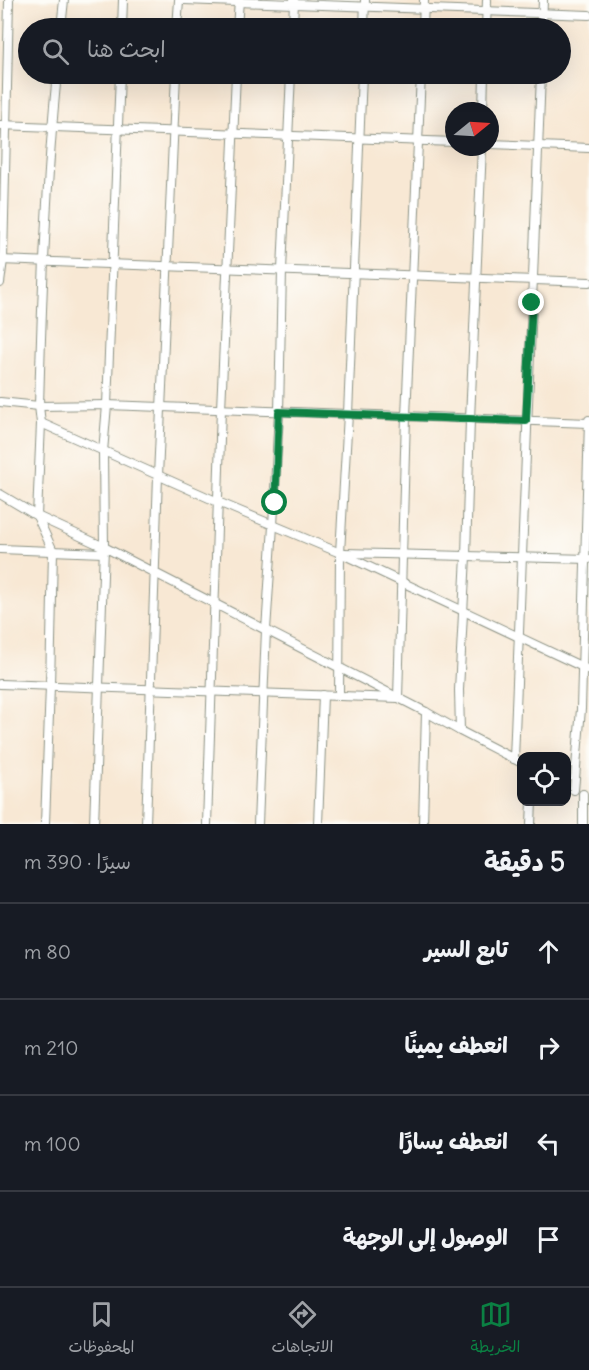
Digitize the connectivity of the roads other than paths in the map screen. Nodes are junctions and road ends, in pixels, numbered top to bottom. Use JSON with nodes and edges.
{"nodes":[{"id":1,"x":9,"y":0,"type":"edge"},
{"id":2,"x":64,"y":0,"type":"edge"},
{"id":3,"x":123,"y":0,"type":"edge"},
{"id":4,"x":179,"y":0,"type":"edge"},
{"id":5,"x":184,"y":0,"type":"edge"},
{"id":6,"x":487,"y":0,"type":"edge"},
{"id":7,"x":543,"y":0,"type":"edge"},
{"id":8,"x":238,"y":1,"type":"edge"},
{"id":9,"x":294,"y":2,"type":"edge"},
{"id":10,"x":364,"y":3,"type":"edge"},
{"id":11,"x":423,"y":5,"type":"edge"},
{"id":12,"x":487,"y":11,"type":"junction"},
{"id":13,"x":543,"y":14,"type":"junction"},
{"id":14,"x":589,"y":15,"type":"edge"},
{"id":15,"x":63,"y":18,"type":"edge"},
{"id":16,"x":122,"y":18,"type":"edge"},
{"id":17,"x":178,"y":18,"type":"edge"},
{"id":18,"x":237,"y":18,"type":"edge"},
{"id":19,"x":293,"y":18,"type":"edge"},
{"id":20,"x":363,"y":18,"type":"edge"},
{"id":21,"x":487,"y":18,"type":"edge"},
{"id":22,"x":543,"y":18,"type":"edge"},
{"id":23,"x":56,"y":84,"type":"edge"},
{"id":24,"x":120,"y":84,"type":"edge"},
{"id":25,"x":175,"y":84,"type":"edge"},
{"id":26,"x":236,"y":84,"type":"edge"},
{"id":27,"x":291,"y":84,"type":"edge"},
{"id":28,"x":362,"y":84,"type":"edge"},
{"id":29,"x":421,"y":84,"type":"edge"},
{"id":30,"x":484,"y":84,"type":"edge"},
{"id":31,"x":541,"y":84,"type":"edge"},
{"id":32,"x":483,"y":102,"type":"edge"},
{"id":33,"x":3,"y":125,"type":"edge"},
{"id":34,"x":52,"y":128,"type":"junction"},
{"id":35,"x":118,"y":130,"type":"junction"},
{"id":36,"x":173,"y":132,"type":"junction"},
{"id":37,"x":233,"y":134,"type":"junction"},
{"id":38,"x":288,"y":136,"type":"junction"},
{"id":39,"x":360,"y":139,"type":"junction"},
{"id":40,"x":418,"y":141,"type":"junction"},
{"id":41,"x":445,"y":142,"type":"edge"},
{"id":42,"x":499,"y":144,"type":"edge"},
{"id":43,"x":538,"y":146,"type":"junction"},
{"id":44,"x":589,"y":148,"type":"edge"},
{"id":45,"x":482,"y":156,"type":"edge"},
{"id":46,"x":1,"y":260,"type":"edge"},
{"id":47,"x":44,"y":262,"type":"junction"},
{"id":48,"x":114,"y":264,"type":"junction"},
{"id":49,"x":168,"y":266,"type":"junction"},
{"id":50,"x":228,"y":268,"type":"junction"},
{"id":51,"x":282,"y":270,"type":"junction"},
{"id":52,"x":355,"y":273,"type":"junction"},
{"id":53,"x":413,"y":276,"type":"junction"},
{"id":54,"x":477,"y":278,"type":"junction"},
{"id":55,"x":533,"y":280,"type":"junction"},
{"id":56,"x":589,"y":282,"type":"edge"},
{"id":57,"x":0,"y":284,"type":"edge"},
{"id":58,"x":0,"y":402,"type":"edge"},
{"id":59,"x":107,"y":405,"type":"junction"},
{"id":60,"x":39,"y":406,"type":"junction"},
{"id":61,"x":161,"y":407,"type":"junction"},
{"id":62,"x":221,"y":409,"type":"junction"},
{"id":63,"x":279,"y":412,"type":"junction"},
{"id":64,"x":348,"y":414,"type":"junction"},
{"id":65,"x":406,"y":416,"type":"junction"},
{"id":66,"x":470,"y":419,"type":"junction"},
{"id":67,"x":526,"y":421,"type":"junction"},
{"id":68,"x":589,"y":422,"type":"edge"},
{"id":69,"x":41,"y":423,"type":"junction"},
{"id":70,"x":103,"y":452,"type":"junction"},
{"id":71,"x":158,"y":476,"type":"junction"},
{"id":72,"x":0,"y":494,"type":"edge"},
{"id":73,"x":218,"y":502,"type":"junction"},
{"id":74,"x":37,"y":516,"type":"junction"},
{"id":75,"x":273,"y":526,"type":"junction"},
{"id":76,"x":0,"y":549,"type":"edge"},
{"id":77,"x":104,"y":550,"type":"junction"},
{"id":78,"x":53,"y":551,"type":"junction"},
{"id":79,"x":340,"y":553,"type":"junction"},
{"id":80,"x":402,"y":554,"type":"junction"},
{"id":81,"x":466,"y":556,"type":"junction"},
{"id":82,"x":523,"y":557,"type":"junction"},
{"id":83,"x":587,"y":559,"type":"edge"},
{"id":84,"x":156,"y":574,"type":"junction"},
{"id":85,"x":402,"y":582,"type":"junction"},
{"id":86,"x":215,"y":604,"type":"junction"},
{"id":87,"x":464,"y":611,"type":"junction"},
{"id":88,"x":266,"y":630,"type":"junction"},
{"id":89,"x":520,"y":638,"type":"junction"},
{"id":90,"x":340,"y":668,"type":"junction"},
{"id":91,"x":586,"y":669,"type":"edge"},
{"id":92,"x":0,"y":684,"type":"edge"},
{"id":93,"x":50,"y":686,"type":"junction"},
{"id":94,"x":99,"y":687,"type":"junction"},
{"id":95,"x":151,"y":689,"type":"junction"},
{"id":96,"x":212,"y":691,"type":"junction"},
{"id":97,"x":263,"y":693,"type":"junction"},
{"id":98,"x":323,"y":695,"type":"junction"},
{"id":99,"x":339,"y":696,"type":"junction"},
{"id":100,"x":398,"y":698,"type":"junction"},
{"id":101,"x":426,"y":712,"type":"junction"},
{"id":102,"x":460,"y":731,"type":"junction"},
{"id":103,"x":518,"y":752,"type":"edge"},
{"id":104,"x":517,"y":760,"type":"edge"},
{"id":105,"x":578,"y":792,"type":"edge"},
{"id":106,"x":532,"y":806,"type":"edge"},
{"id":107,"x":45,"y":824,"type":"edge"},
{"id":108,"x":94,"y":824,"type":"edge"},
{"id":109,"x":146,"y":824,"type":"edge"},
{"id":110,"x":207,"y":824,"type":"edge"},
{"id":111,"x":258,"y":824,"type":"edge"},
{"id":112,"x":318,"y":824,"type":"edge"},
{"id":113,"x":423,"y":824,"type":"edge"},
{"id":114,"x":531,"y":824,"type":"edge"},
{"id":115,"x":583,"y":824,"type":"edge"}],
"edges":[{"from":1,"to":33,"type":"street"},
{"from":2,"to":15,"type":"street"},
{"from":3,"to":16,"type":"street"},
{"from":4,"to":17,"type":"street"},
{"from":5,"to":8,"type":"street"},
{"from":6,"to":12,"type":"street"},
{"from":7,"to":13,"type":"street"},
{"from":8,"to":9,"type":"street"},
{"from":8,"to":18,"type":"street"},
{"from":9,"to":10,"type":"street"},
{"from":9,"to":19,"type":"street"},
{"from":10,"to":11,"type":"street"},
{"from":10,"to":20,"type":"street"},
{"from":11,"to":12,"type":"street"},
{"from":12,"to":13,"type":"street"},
{"from":12,"to":21,"type":"street"},
{"from":13,"to":14,"type":"street"},
{"from":13,"to":22,"type":"street"},
{"from":23,"to":34,"type":"street"},
{"from":24,"to":35,"type":"street"},
{"from":25,"to":36,"type":"street"},
{"from":26,"to":37,"type":"street"},
{"from":27,"to":38,"type":"street"},
{"from":28,"to":39,"type":"street"},
{"from":29,"to":40,"type":"street"},
{"from":30,"to":32,"type":"street"},
{"from":31,"to":43,"type":"street"},
{"from":33,"to":34,"type":"street"},
{"from":33,"to":46,"type":"street"},
{"from":34,"to":35,"type":"street"},
{"from":34,"to":47,"type":"street"},
{"from":35,"to":36,"type":"street"},
{"from":35,"to":48,"type":"street"},
{"from":36,"to":37,"type":"street"},
{"from":36,"to":49,"type":"street"},
{"from":37,"to":38,"type":"street"},
{"from":37,"to":50,"type":"street"},
{"from":38,"to":39,"type":"street"},
{"from":38,"to":51,"type":"street"},
{"from":39,"to":40,"type":"street"},
{"from":39,"to":52,"type":"street"},
{"from":40,"to":41,"type":"street"},
{"from":40,"to":53,"type":"street"},
{"from":42,"to":43,"type":"street"},
{"from":43,"to":44,"type":"street"},
{"from":43,"to":55,"type":"street"},
{"from":45,"to":54,"type":"street"},
{"from":46,"to":47,"type":"street"},
{"from":46,"to":57,"type":"street"},
{"from":47,"to":48,"type":"street"},
{"from":47,"to":60,"type":"street"},
{"from":48,"to":49,"type":"street"},
{"from":48,"to":59,"type":"street"},
{"from":49,"to":50,"type":"street"},
{"from":49,"to":61,"type":"street"},
{"from":50,"to":51,"type":"street"},
{"from":50,"to":62,"type":"street"},
{"from":51,"to":52,"type":"street"},
{"from":51,"to":63,"type":"street"},
{"from":52,"to":53,"type":"street"},
{"from":52,"to":64,"type":"street"},
{"from":53,"to":54,"type":"street"},
{"from":53,"to":65,"type":"street"},
{"from":54,"to":55,"type":"street"},
{"from":54,"to":66,"type":"street"},
{"from":55,"to":56,"type":"street"},
{"from":55,"to":67,"type":"street"},
{"from":58,"to":60,"type":"street"},
{"from":59,"to":60,"type":"street"},
{"from":59,"to":61,"type":"street"},
{"from":59,"to":70,"type":"street"},
{"from":60,"to":69,"type":"street"},
{"from":61,"to":62,"type":"street"},
{"from":61,"to":71,"type":"street"},
{"from":62,"to":63,"type":"street"},
{"from":62,"to":73,"type":"street"},
{"from":63,"to":64,"type":"street"},
{"from":63,"to":75,"type":"street"},
{"from":64,"to":65,"type":"street"},
{"from":64,"to":79,"type":"street"},
{"from":65,"to":66,"type":"street"},
{"from":65,"to":80,"type":"street"},
{"from":66,"to":67,"type":"street"},
{"from":66,"to":81,"type":"street"},
{"from":67,"to":68,"type":"street"},
{"from":67,"to":82,"type":"street"},
{"from":68,"to":83,"type":"street"},
{"from":69,"to":70,"type":"street"},
{"from":69,"to":74,"type":"street"},
{"from":70,"to":71,"type":"street"},
{"from":70,"to":77,"type":"street"},
{"from":71,"to":73,"type":"street"},
{"from":71,"to":84,"type":"street"},
{"from":72,"to":74,"type":"street"},
{"from":73,"to":75,"type":"street"},
{"from":73,"to":86,"type":"street"},
{"from":74,"to":77,"type":"street"},
{"from":74,"to":78,"type":"street"},
{"from":75,"to":79,"type":"street"},
{"from":75,"to":88,"type":"street"},
{"from":76,"to":78,"type":"street"},
{"from":77,"to":78,"type":"street"},
{"from":77,"to":84,"type":"street"},
{"from":77,"to":94,"type":"street"},
{"from":78,"to":93,"type":"street"},
{"from":79,"to":80,"type":"street"},
{"from":79,"to":85,"type":"street"},
{"from":79,"to":90,"type":"street"},
{"from":80,"to":81,"type":"street"},
{"from":80,"to":85,"type":"street"},
{"from":81,"to":82,"type":"street"},
{"from":81,"to":87,"type":"street"},
{"from":82,"to":83,"type":"street"},
{"from":82,"to":89,"type":"street"},
{"from":83,"to":91,"type":"street"},
{"from":84,"to":86,"type":"street"},
{"from":84,"to":95,"type":"street"},
{"from":85,"to":87,"type":"street"},
{"from":85,"to":100,"type":"street"},
{"from":86,"to":88,"type":"street"},
{"from":86,"to":96,"type":"street"},
{"from":87,"to":89,"type":"street"},
{"from":87,"to":102,"type":"street"},
{"from":88,"to":90,"type":"street"},
{"from":88,"to":97,"type":"street"},
{"from":89,"to":91,"type":"street"},
{"from":89,"to":103,"type":"street"},
{"from":90,"to":99,"type":"street"},
{"from":90,"to":100,"type":"street"},
{"from":91,"to":105,"type":"street"},
{"from":92,"to":93,"type":"street"},
{"from":93,"to":94,"type":"street"},
{"from":93,"to":107,"type":"street"},
{"from":94,"to":95,"type":"street"},
{"from":94,"to":108,"type":"street"},
{"from":95,"to":96,"type":"street"},
{"from":95,"to":109,"type":"street"},
{"from":96,"to":97,"type":"street"},
{"from":96,"to":110,"type":"street"},
{"from":97,"to":98,"type":"street"},
{"from":97,"to":111,"type":"street"},
{"from":98,"to":99,"type":"street"},
{"from":98,"to":112,"type":"street"},
{"from":99,"to":100,"type":"street"},
{"from":100,"to":101,"type":"street"},
{"from":101,"to":102,"type":"street"},
{"from":101,"to":113,"type":"street"},
{"from":102,"to":104,"type":"street"},
{"from":105,"to":115,"type":"street"},
{"from":106,"to":114,"type":"street"}]}
